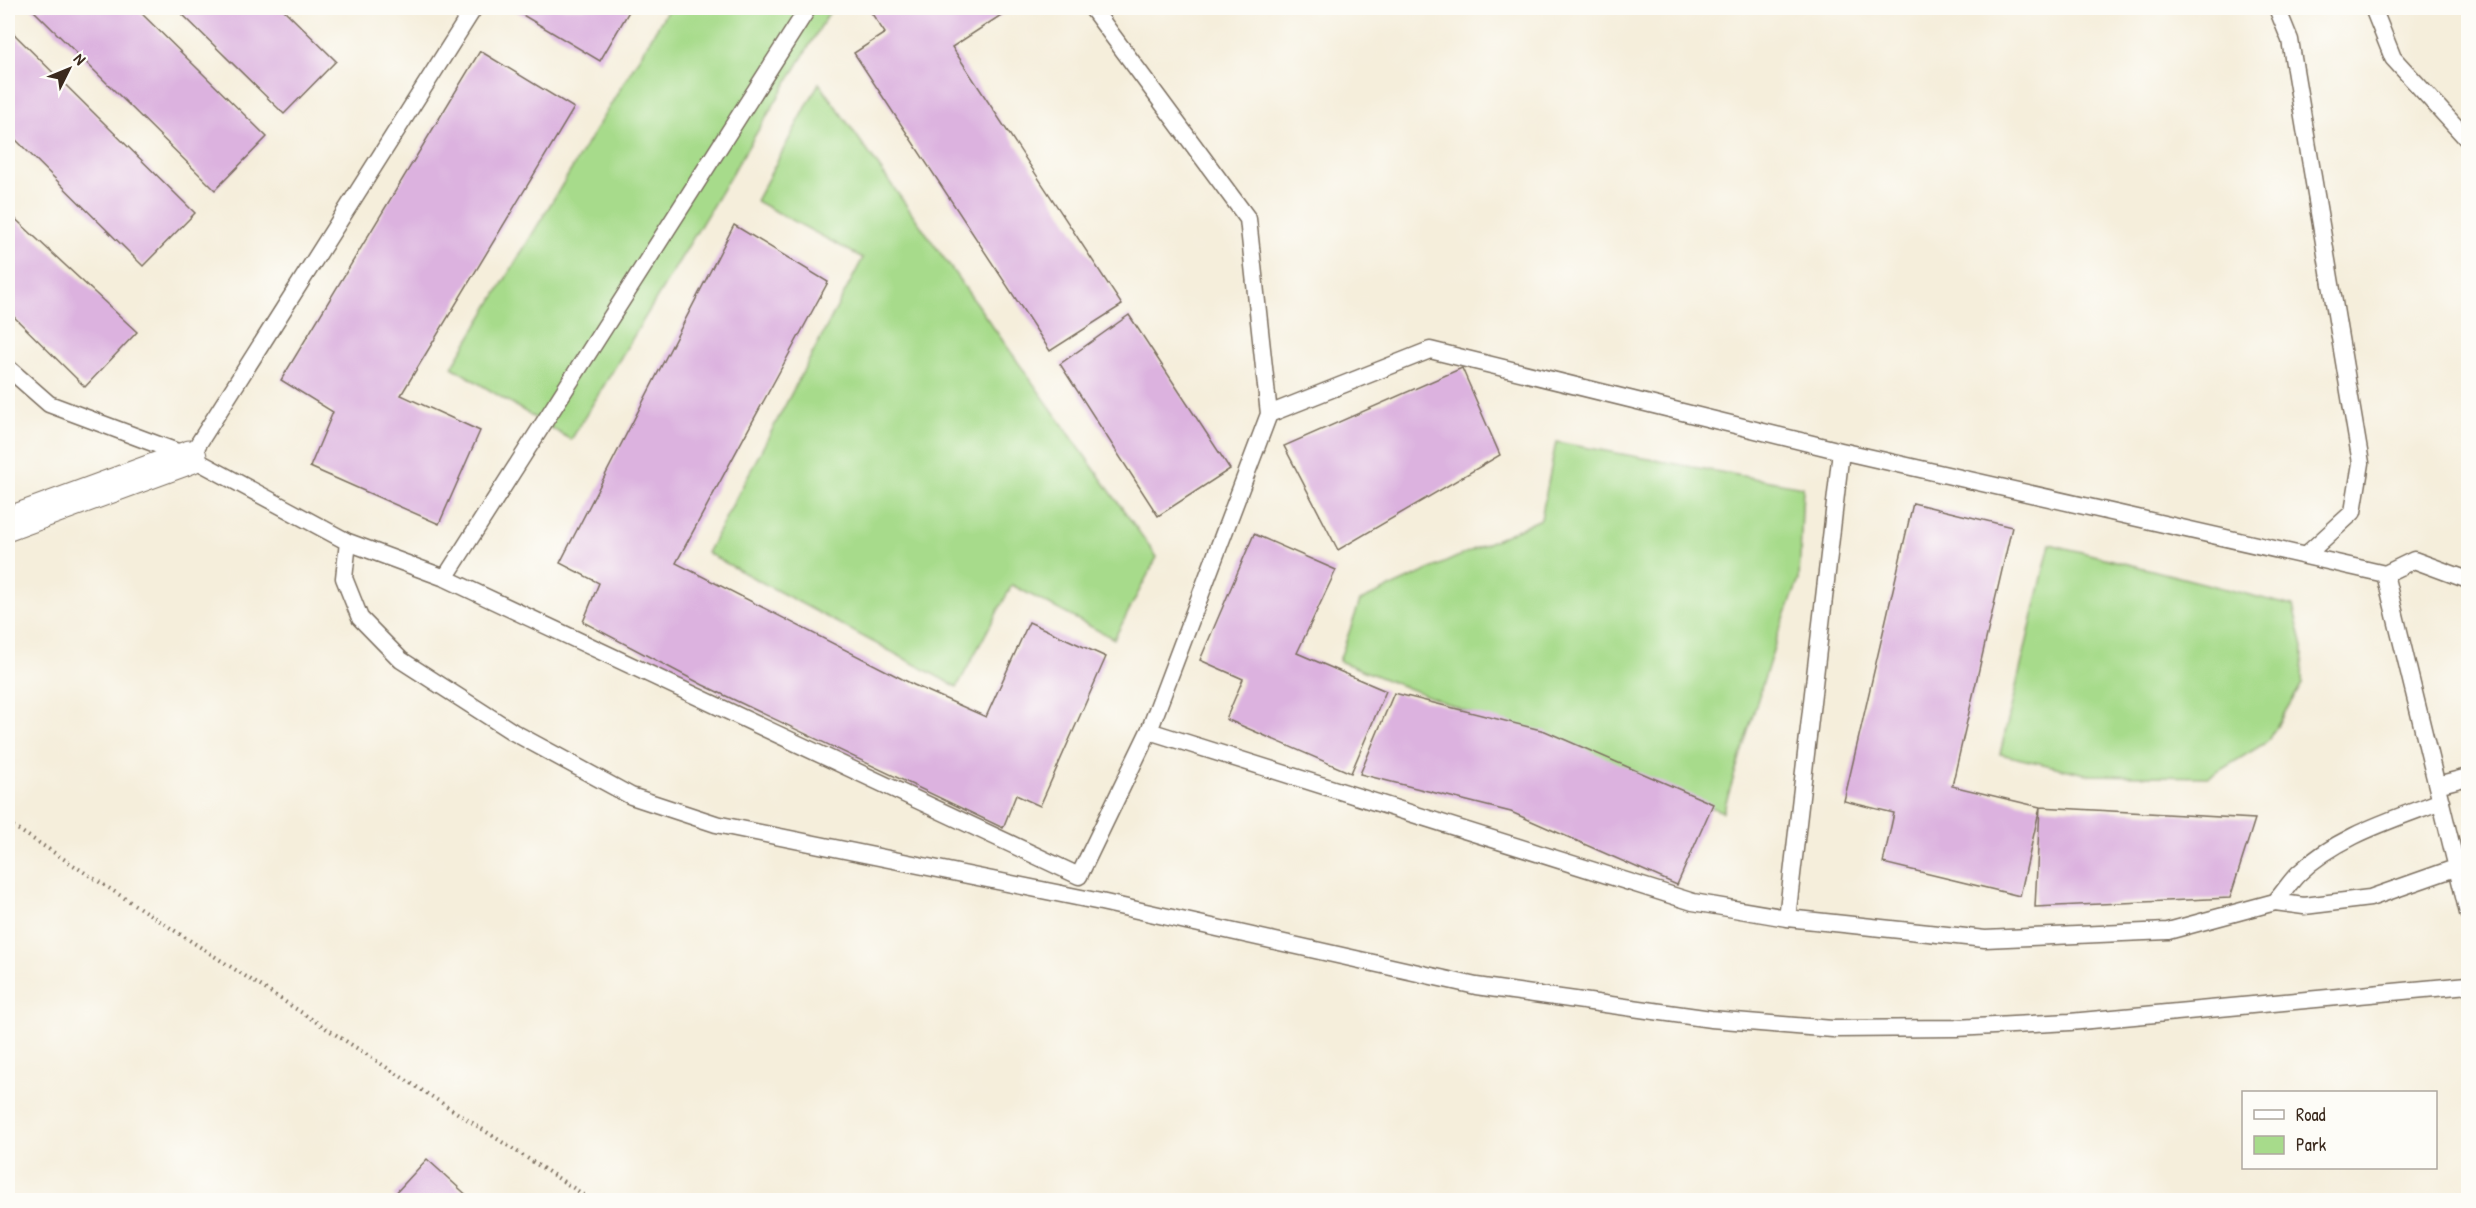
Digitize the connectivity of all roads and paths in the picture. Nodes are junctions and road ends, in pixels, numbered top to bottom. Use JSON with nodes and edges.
{"nodes":[{"id":1,"x":474,"y":8,"type":"edge"},
{"id":2,"x":808,"y":8,"type":"edge"},
{"id":3,"x":1092,"y":8,"type":"edge"},
{"id":4,"x":2277,"y":8,"type":"edge"},
{"id":5,"x":2373,"y":8,"type":"edge"},
{"id":6,"x":2469,"y":140,"type":"edge"},
{"id":7,"x":8,"y":368,"type":"edge"},
{"id":8,"x":1269,"y":414,"type":"junction"},
{"id":9,"x":1841,"y":452,"type":"junction"},
{"id":10,"x":190,"y":457,"type":"junction"},
{"id":11,"x":8,"y":524,"type":"edge"},
{"id":12,"x":348,"y":542,"type":"junction"},
{"id":13,"x":2306,"y":555,"type":"junction"},
{"id":14,"x":2385,"y":574,"type":"junction"},
{"id":15,"x":445,"y":578,"type":"junction"},
{"id":16,"x":2469,"y":580,"type":"edge"},
{"id":17,"x":1149,"y":731,"type":"junction"},
{"id":18,"x":2469,"y":777,"type":"edge"},
{"id":19,"x":2439,"y":793,"type":"junction"},
{"id":20,"x":8,"y":823,"type":"edge"},
{"id":21,"x":2458,"y":867,"type":"junction"},
{"id":22,"x":2466,"y":890,"type":"edge"},
{"id":23,"x":2275,"y":902,"type":"junction"},
{"id":24,"x":2469,"y":913,"type":"edge"},
{"id":25,"x":1787,"y":918,"type":"junction"},
{"id":26,"x":2469,"y":985,"type":"edge"},
{"id":27,"x":592,"y":1200,"type":"edge"}],
"edges":[{"from":1,"to":10,"type":"lane"},
{"from":2,"to":15,"type":"lane"},
{"from":3,"to":8,"type":"lane"},
{"from":4,"to":13,"type":"lane"},
{"from":5,"to":6,"type":"lane"},
{"from":7,"to":10,"type":"lane"},
{"from":8,"to":9,"type":"lane"},
{"from":8,"to":17,"type":"lane"},
{"from":9,"to":13,"type":"lane"},
{"from":9,"to":25,"type":"lane"},
{"from":10,"to":11,"type":"street"},
{"from":10,"to":12,"type":"lane"},
{"from":12,"to":15,"type":"lane"},
{"from":12,"to":26,"type":"lane"},
{"from":13,"to":14,"type":"lane"},
{"from":14,"to":16,"type":"lane"},
{"from":14,"to":19,"type":"lane"},
{"from":15,"to":17,"type":"lane"},
{"from":17,"to":25,"type":"lane"},
{"from":18,"to":19,"type":"lane"},
{"from":19,"to":21,"type":"lane"},
{"from":19,"to":23,"type":"lane"},
{"from":20,"to":27,"type":"path"},
{"from":21,"to":22,"type":"lane"},
{"from":21,"to":23,"type":"lane"},
{"from":22,"to":24,"type":"lane"},
{"from":23,"to":25,"type":"lane"}]}
